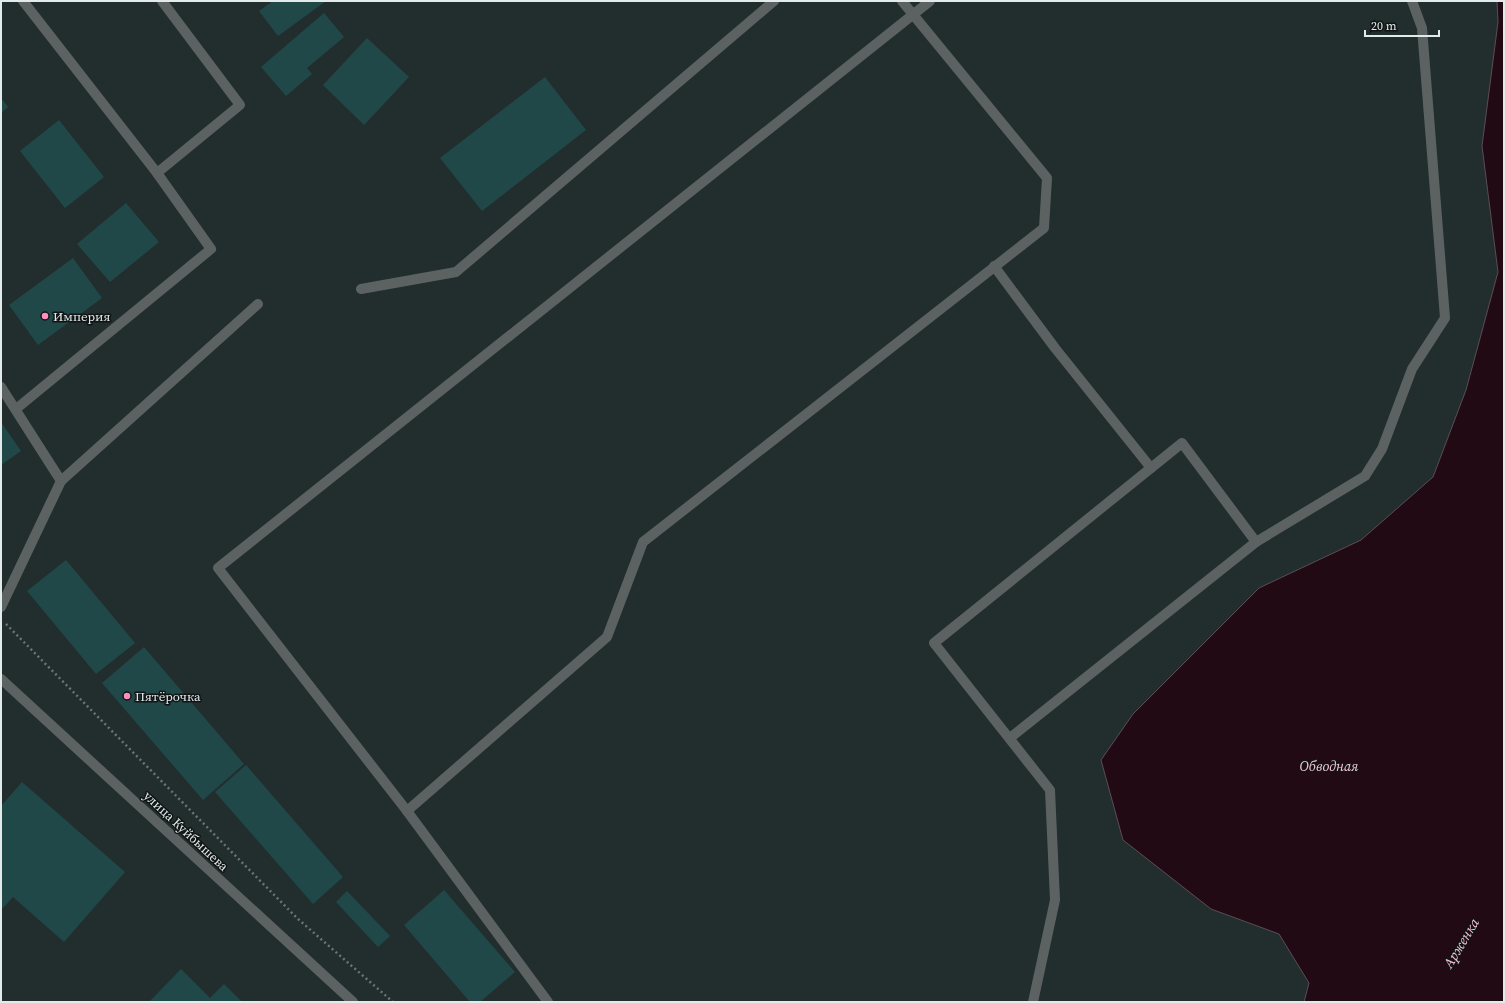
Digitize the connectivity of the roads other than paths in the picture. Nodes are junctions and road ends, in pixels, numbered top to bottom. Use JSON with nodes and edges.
{"nodes":[{"id":1,"x":23,"y":1,"type":"edge"},
{"id":2,"x":162,"y":1,"type":"edge"},
{"id":3,"x":774,"y":1,"type":"edge"},
{"id":4,"x":902,"y":1,"type":"edge"},
{"id":5,"x":930,"y":1,"type":"edge"},
{"id":6,"x":1412,"y":1,"type":"edge"},
{"id":7,"x":913,"y":14,"type":"junction"},
{"id":8,"x":157,"y":173,"type":"junction"},
{"id":9,"x":994,"y":266,"type":"junction"},
{"id":10,"x":361,"y":289,"type":"dead end"},
{"id":11,"x":258,"y":304,"type":"dead end"},
{"id":12,"x":1,"y":387,"type":"edge"},
{"id":13,"x":16,"y":409,"type":"junction"},
{"id":14,"x":1151,"y":468,"type":"junction"},
{"id":15,"x":61,"y":481,"type":"junction"},
{"id":16,"x":1256,"y":542,"type":"junction"},
{"id":17,"x":1,"y":607,"type":"edge"},
{"id":18,"x":1,"y":678,"type":"edge"},
{"id":19,"x":1010,"y":738,"type":"junction"},
{"id":20,"x":407,"y":811,"type":"junction"},
{"id":21,"x":353,"y":1002,"type":"edge"},
{"id":22,"x":548,"y":1002,"type":"edge"},
{"id":23,"x":1033,"y":1002,"type":"edge"}],
"edges":[{"from":1,"to":8,"type":"street"},
{"from":2,"to":8,"type":"street"},
{"from":3,"to":10,"type":"street"},
{"from":4,"to":7,"type":"street"},
{"from":5,"to":7,"type":"street"},
{"from":6,"to":16,"type":"street"},
{"from":7,"to":9,"type":"street"},
{"from":7,"to":20,"type":"street"},
{"from":8,"to":13,"type":"street"},
{"from":9,"to":14,"type":"street"},
{"from":9,"to":20,"type":"street"},
{"from":11,"to":15,"type":"street"},
{"from":12,"to":13,"type":"street"},
{"from":13,"to":15,"type":"street"},
{"from":14,"to":16,"type":"street"},
{"from":14,"to":19,"type":"street"},
{"from":15,"to":17,"type":"street"},
{"from":16,"to":19,"type":"street"},
{"from":18,"to":21,"type":"street","name":"улица Куйбышева"},
{"from":19,"to":23,"type":"street"},
{"from":20,"to":22,"type":"street"}]}
